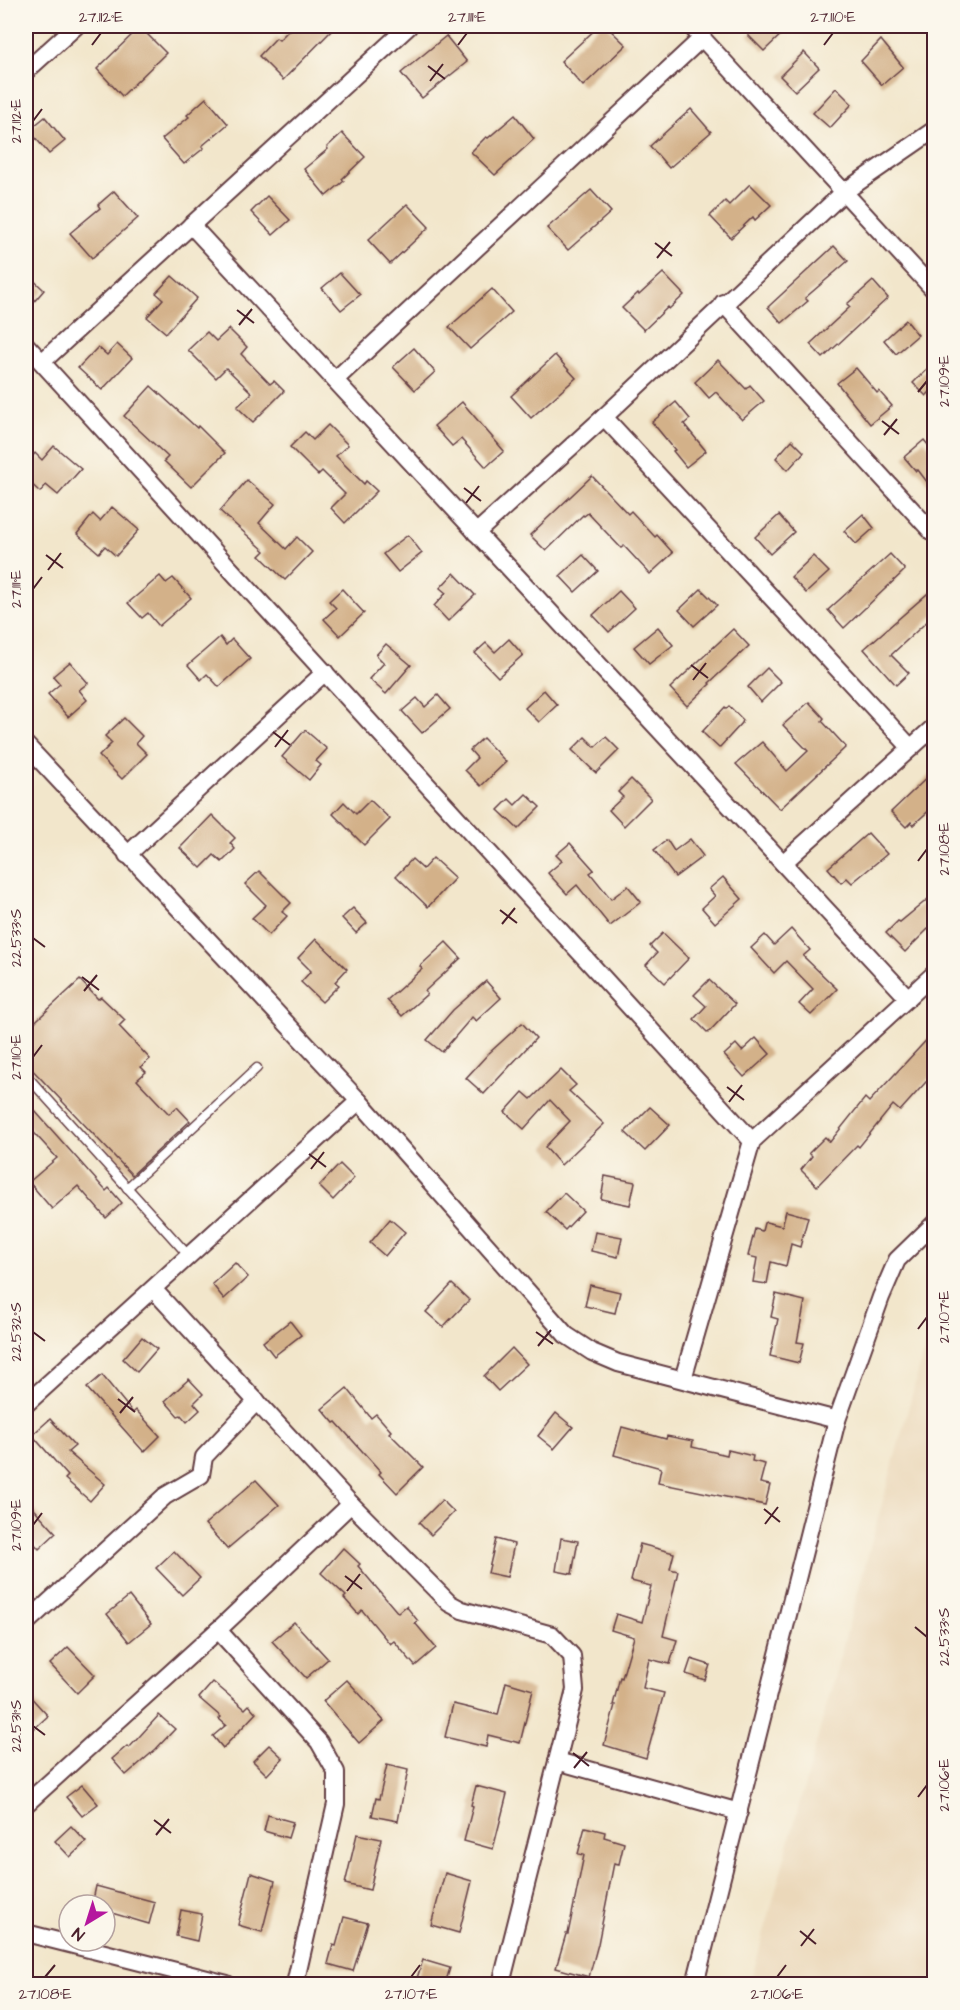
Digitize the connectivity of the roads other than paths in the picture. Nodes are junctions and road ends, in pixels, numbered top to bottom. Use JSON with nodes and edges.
{"nodes":[{"id":1,"x":76,"y":26,"type":"edge"},
{"id":2,"x":409,"y":26,"type":"edge"},
{"id":3,"x":697,"y":32,"type":"edge"},
{"id":4,"x":26,"y":71,"type":"edge"},
{"id":5,"x":934,"y":130,"type":"edge"},
{"id":6,"x":844,"y":192,"type":"junction"},
{"id":7,"x":191,"y":225,"type":"junction"},
{"id":8,"x":934,"y":290,"type":"edge"},
{"id":9,"x":723,"y":303,"type":"junction"},
{"id":10,"x":26,"y":345,"type":"edge"},
{"id":11,"x":42,"y":362,"type":"junction"},
{"id":12,"x":335,"y":380,"type":"junction"},
{"id":13,"x":604,"y":417,"type":"junction"},
{"id":14,"x":476,"y":533,"type":"junction"},
{"id":15,"x":934,"y":534,"type":"edge"},
{"id":16,"x":325,"y":672,"type":"junction"},
{"id":17,"x":934,"y":727,"type":"edge"},
{"id":18,"x":26,"y":745,"type":"edge"},
{"id":19,"x":911,"y":748,"type":"junction"},
{"id":20,"x":127,"y":855,"type":"junction"},
{"id":21,"x":783,"y":863,"type":"junction"},
{"id":22,"x":934,"y":974,"type":"edge"},
{"id":23,"x":908,"y":998,"type":"junction"},
{"id":24,"x":257,"y":1068,"type":"dead end"},
{"id":25,"x":26,"y":1075,"type":"edge"},
{"id":26,"x":359,"y":1101,"type":"junction"},
{"id":27,"x":752,"y":1141,"type":"junction"},
{"id":28,"x":127,"y":1188,"type":"junction"},
{"id":29,"x":934,"y":1224,"type":"edge"},
{"id":30,"x":188,"y":1256,"type":"junction"},
{"id":31,"x":153,"y":1288,"type":"junction"},
{"id":32,"x":683,"y":1379,"type":"junction"},
{"id":33,"x":257,"y":1401,"type":"junction"},
{"id":34,"x":26,"y":1404,"type":"edge"},
{"id":35,"x":837,"y":1420,"type":"junction"},
{"id":36,"x":351,"y":1504,"type":"junction"},
{"id":37,"x":26,"y":1623,"type":"edge"},
{"id":38,"x":218,"y":1630,"type":"junction"},
{"id":39,"x":557,"y":1761,"type":"junction"},
{"id":40,"x":26,"y":1804,"type":"edge"},
{"id":41,"x":739,"y":1812,"type":"junction"},
{"id":42,"x":26,"y":1934,"type":"edge"},
{"id":43,"x":227,"y":1984,"type":"edge"},
{"id":44,"x":295,"y":1984,"type":"edge"},
{"id":45,"x":501,"y":1984,"type":"edge"},
{"id":46,"x":695,"y":1984,"type":"edge"}],
"edges":[{"from":1,"to":4,"type":"street"},
{"from":2,"to":7,"type":"street"},
{"from":3,"to":6,"type":"street"},
{"from":3,"to":12,"type":"street"},
{"from":5,"to":6,"type":"street"},
{"from":6,"to":8,"type":"street"},
{"from":6,"to":9,"type":"street"},
{"from":7,"to":11,"type":"street"},
{"from":7,"to":12,"type":"street"},
{"from":9,"to":13,"type":"street"},
{"from":9,"to":15,"type":"street"},
{"from":10,"to":11,"type":"street"},
{"from":11,"to":16,"type":"street"},
{"from":12,"to":14,"type":"street"},
{"from":13,"to":14,"type":"street"},
{"from":13,"to":19,"type":"street"},
{"from":14,"to":21,"type":"street"},
{"from":16,"to":20,"type":"street"},
{"from":16,"to":27,"type":"street"},
{"from":17,"to":19,"type":"street"},
{"from":18,"to":20,"type":"street"},
{"from":19,"to":21,"type":"street"},
{"from":20,"to":26,"type":"street"},
{"from":21,"to":23,"type":"street"},
{"from":22,"to":23,"type":"street"},
{"from":23,"to":27,"type":"street"},
{"from":24,"to":28,"type":"lane"},
{"from":25,"to":28,"type":"lane"},
{"from":26,"to":30,"type":"street"},
{"from":26,"to":32,"type":"street"},
{"from":27,"to":32,"type":"street"},
{"from":28,"to":30,"type":"lane"},
{"from":29,"to":35,"type":"street"},
{"from":30,"to":31,"type":"street"},
{"from":31,"to":33,"type":"street"},
{"from":31,"to":34,"type":"street"},
{"from":32,"to":35,"type":"street"},
{"from":33,"to":36,"type":"street"},
{"from":33,"to":37,"type":"street"},
{"from":35,"to":41,"type":"street"},
{"from":36,"to":38,"type":"street"},
{"from":36,"to":39,"type":"street"},
{"from":38,"to":40,"type":"street"},
{"from":38,"to":44,"type":"street"},
{"from":39,"to":41,"type":"street"},
{"from":39,"to":45,"type":"street"},
{"from":41,"to":46,"type":"street"},
{"from":42,"to":43,"type":"street"}]}
